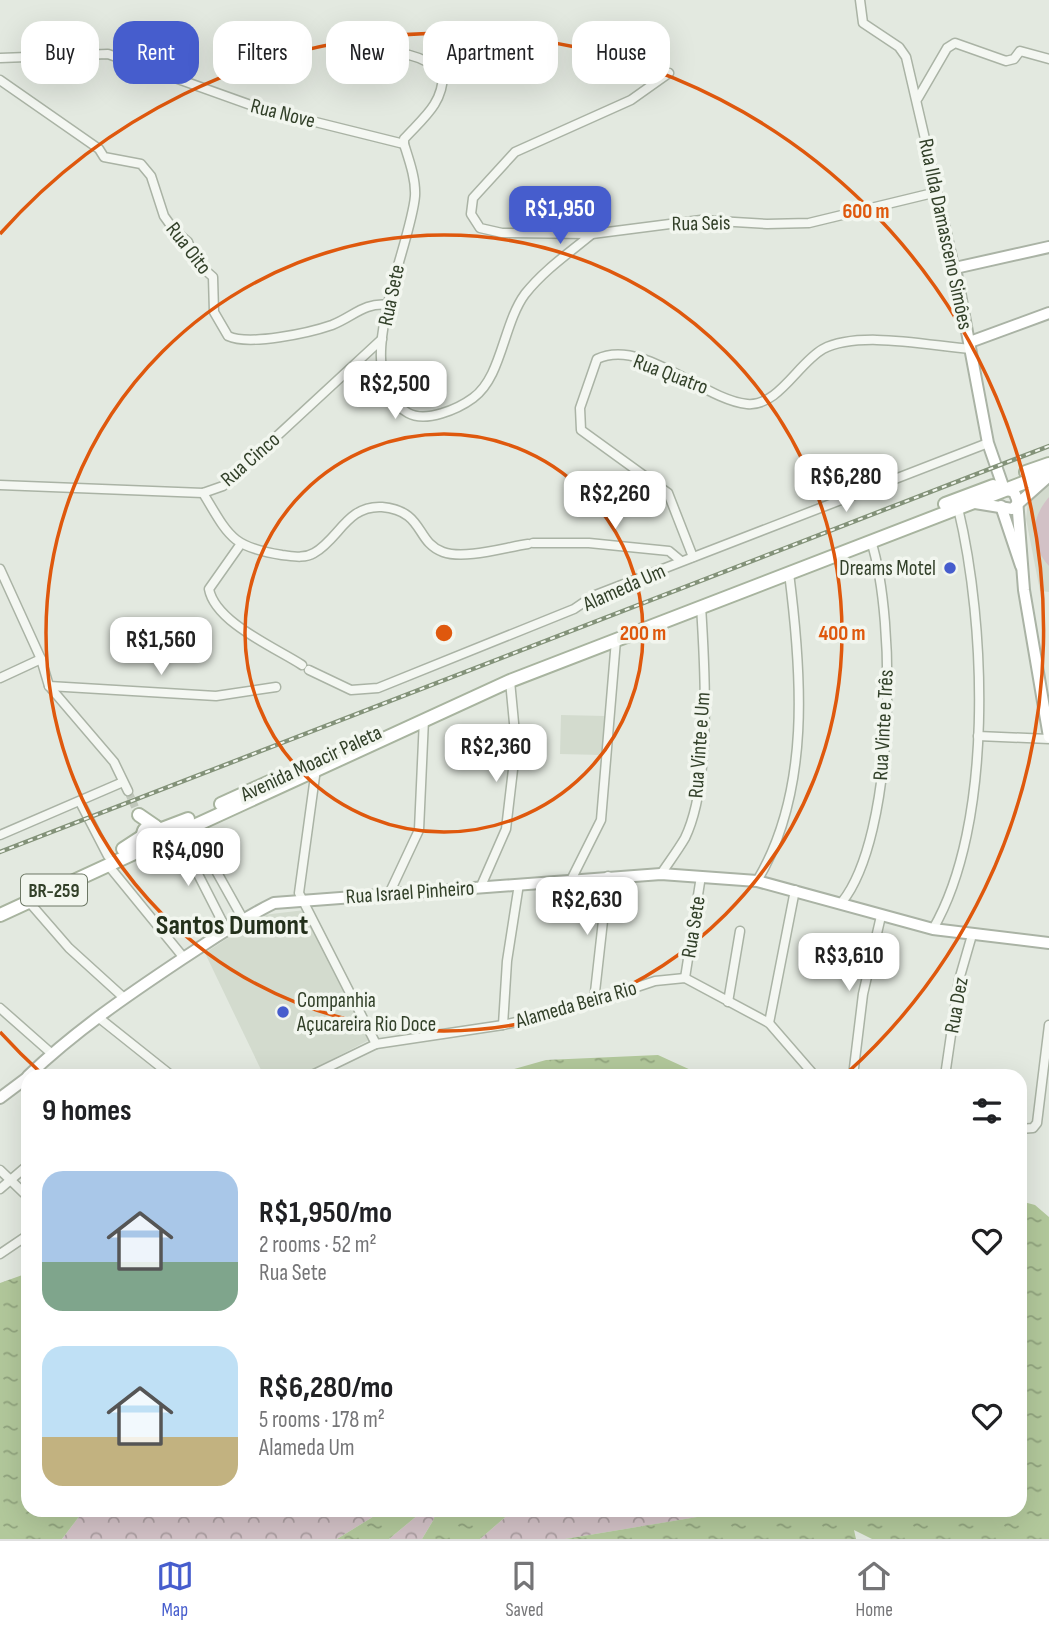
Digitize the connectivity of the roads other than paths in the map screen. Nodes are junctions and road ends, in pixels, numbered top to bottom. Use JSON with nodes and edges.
{"nodes":[{"id":1,"x":860,"y":0,"type":"edge"},
{"id":2,"x":409,"y":55,"type":"edge"},
{"id":3,"x":0,"y":58,"type":"edge"},
{"id":4,"x":1049,"y":59,"type":"edge"},
{"id":5,"x":0,"y":80,"type":"edge"},
{"id":6,"x":654,"y":84,"type":"edge"},
{"id":7,"x":918,"y":98,"type":"junction"},
{"id":8,"x":404,"y":144,"type":"junction"},
{"id":9,"x":937,"y":192,"type":"junction"},
{"id":10,"x":592,"y":234,"type":"junction"},
{"id":11,"x":1049,"y":247,"type":"edge"},
{"id":12,"x":955,"y":268,"type":"junction"},
{"id":13,"x":388,"y":305,"type":"junction"},
{"id":14,"x":1049,"y":313,"type":"edge"},
{"id":15,"x":382,"y":339,"type":"junction"},
{"id":16,"x":970,"y":345,"type":"junction"},
{"id":17,"x":988,"y":443,"type":"junction"},
{"id":18,"x":1049,"y":464,"type":"edge"},
{"id":19,"x":1049,"y":475,"type":"edge"},
{"id":20,"x":0,"y":485,"type":"edge"},
{"id":21,"x":1003,"y":486,"type":"junction"},
{"id":22,"x":203,"y":494,"type":"junction"},
{"id":23,"x":973,"y":503,"type":"junction"},
{"id":24,"x":1017,"y":505,"type":"junction"},
{"id":25,"x":958,"y":508,"type":"junction"},
{"id":26,"x":1001,"y":508,"type":"junction"},
{"id":27,"x":871,"y":541,"type":"junction"},
{"id":28,"x":240,"y":545,"type":"junction"},
{"id":29,"x":693,"y":557,"type":"junction"},
{"id":30,"x":681,"y":561,"type":"junction"},
{"id":31,"x":1021,"y":566,"type":"junction"},
{"id":32,"x":0,"y":569,"type":"edge"},
{"id":33,"x":789,"y":573,"type":"junction"},
{"id":34,"x":701,"y":607,"type":"junction"},
{"id":35,"x":616,"y":640,"type":"junction"},
{"id":36,"x":41,"y":659,"type":"junction"},
{"id":37,"x":0,"y":678,"type":"edge"},
{"id":38,"x":510,"y":681,"type":"junction"},
{"id":39,"x":49,"y":686,"type":"junction"},
{"id":40,"x":276,"y":687,"type":"dead end"},
{"id":41,"x":424,"y":719,"type":"junction"},
{"id":42,"x":978,"y":736,"type":"junction"},
{"id":43,"x":1049,"y":738,"type":"edge"},
{"id":44,"x":316,"y":769,"type":"junction"},
{"id":45,"x":123,"y":782,"type":"junction"},
{"id":46,"x":128,"y":791,"type":"tunnel mouth"},
{"id":47,"x":80,"y":802,"type":"junction"},
{"id":48,"x":137,"y":811,"type":"tunnel mouth"},
{"id":49,"x":191,"y":826,"type":"junction"},
{"id":50,"x":177,"y":833,"type":"junction"},
{"id":51,"x":0,"y":835,"type":"edge"},
{"id":52,"x":152,"y":835,"type":"junction"},
{"id":53,"x":108,"y":860,"type":"junction"},
{"id":54,"x":661,"y":874,"type":"junction"},
{"id":55,"x":608,"y":876,"type":"junction"},
{"id":56,"x":701,"y":876,"type":"junction"},
{"id":57,"x":572,"y":878,"type":"junction"},
{"id":58,"x":757,"y":880,"type":"junction"},
{"id":59,"x":519,"y":884,"type":"junction"},
{"id":60,"x":481,"y":886,"type":"junction"},
{"id":61,"x":795,"y":890,"type":"junction"},
{"id":62,"x":389,"y":894,"type":"junction"},
{"id":63,"x":303,"y":900,"type":"junction"},
{"id":64,"x":29,"y":902,"type":"junction"},
{"id":65,"x":842,"y":902,"type":"junction"},
{"id":66,"x":0,"y":906,"type":"edge"},
{"id":67,"x":0,"y":915,"type":"edge"},
{"id":68,"x":881,"y":916,"type":"junction"},
{"id":69,"x":243,"y":919,"type":"junction"},
{"id":70,"x":226,"y":929,"type":"junction"},
{"id":71,"x":933,"y":929,"type":"junction"},
{"id":72,"x":740,"y":931,"type":"dead end"},
{"id":73,"x":972,"y":935,"type":"junction"},
{"id":74,"x":1049,"y":943,"type":"edge"},
{"id":75,"x":184,"y":958,"type":"junction"},
{"id":76,"x":685,"y":978,"type":"junction"},
{"id":77,"x":123,"y":997,"type":"junction"},
{"id":78,"x":594,"y":1001,"type":"junction"},
{"id":79,"x":728,"y":1002,"type":"junction"},
{"id":80,"x":0,"y":1008,"type":"edge"},
{"id":81,"x":97,"y":1017,"type":"junction"},
{"id":82,"x":769,"y":1023,"type":"junction"},
{"id":83,"x":503,"y":1025,"type":"junction"},
{"id":84,"x":1049,"y":1025,"type":"edge"},
{"id":85,"x":376,"y":1044,"type":"junction"},
{"id":86,"x":51,"y":1053,"type":"junction"},
{"id":87,"x":36,"y":1069,"type":"edge"},
{"id":88,"x":163,"y":1069,"type":"edge"},
{"id":89,"x":324,"y":1069,"type":"edge"},
{"id":90,"x":809,"y":1069,"type":"edge"},
{"id":91,"x":854,"y":1069,"type":"edge"},
{"id":92,"x":946,"y":1069,"type":"edge"},
{"id":93,"x":21,"y":1082,"type":"edge"},
{"id":94,"x":0,"y":1098,"type":"edge"},
{"id":95,"x":1027,"y":1128,"type":"edge"},
{"id":96,"x":0,"y":1170,"type":"edge"},
{"id":97,"x":21,"y":1171,"type":"edge"},
{"id":98,"x":11,"y":1180,"type":"junction"},
{"id":99,"x":0,"y":1189,"type":"edge"},
{"id":100,"x":21,"y":1190,"type":"edge"},
{"id":101,"x":21,"y":1240,"type":"edge"},
{"id":102,"x":0,"y":1254,"type":"edge"}],
"edges":[{"from":1,"to":7,"type":"street","name":"Rua Ilda Damasceno Simôes"},
{"from":2,"to":8,"type":"street"},
{"from":3,"to":8,"type":"street","name":"Rua Nove"},
{"from":4,"to":7,"type":"street"},
{"from":5,"to":13,"type":"street","name":"Rua Oito"},
{"from":6,"to":10,"type":"street","name":"Rua Seis"},
{"from":7,"to":9,"type":"street","name":"Rua Ilda Damasceno Simôes"},
{"from":8,"to":13,"type":"street","name":"Rua Sete"},
{"from":9,"to":10,"type":"street","name":"Rua Seis"},
{"from":9,"to":12,"type":"street","name":"Rua Ilda Damasceno Simôes"},
{"from":10,"to":15,"type":"street","name":"Rua Sete"},
{"from":11,"to":12,"type":"street"},
{"from":12,"to":16,"type":"street","name":"Rua Ilda Damasceno Simôes"},
{"from":13,"to":15,"type":"street","name":"Rua Sete"},
{"from":14,"to":16,"type":"street"},
{"from":15,"to":22,"type":"street","name":"Rua Cinco"},
{"from":16,"to":17,"type":"street","name":"Rua Ilda Damasceno Simôes"},
{"from":16,"to":29,"type":"street","name":"Rua Quatro"},
{"from":17,"to":21,"type":"street","name":"Rua Ilda Damasceno Simôes"},
{"from":17,"to":29,"type":"street","name":"Alameda Um"},
{"from":18,"to":21,"type":"main road","name":"Avenida Moacir Paleta","number":"BR-259"},
{"from":19,"to":21,"type":"main road","name":"Avenida Moacir Paleta","number":"BR-259"},
{"from":19,"to":24,"type":"street"},
{"from":20,"to":22,"type":"street","name":"Rua Cinco"},
{"from":21,"to":23,"type":"main road","name":"Avenida Moacir Paleta","number":"BR-259"},
{"from":21,"to":24,"type":"street"},
{"from":21,"to":26,"type":"street"},
{"from":21,"to":52,"type":"main road","name":"Avenida Moacir Paleta","number":"BR-259"},
{"from":22,"to":28,"type":"street"},
{"from":23,"to":25,"type":"main road","name":"Avenida Moacir Paleta","number":"BR-259"},
{"from":23,"to":26,"type":"street"},
{"from":24,"to":26,"type":"street"},
{"from":24,"to":31,"type":"street"},
{"from":25,"to":27,"type":"main road","name":"Avenida Moacir Paleta","number":"BR-259"},
{"from":25,"to":42,"type":"street"},
{"from":26,"to":31,"type":"street"},
{"from":27,"to":33,"type":"main road","name":"Avenida Moacir Paleta","number":"BR-259"},
{"from":27,"to":65,"type":"street","name":"Rua Vinte e Três"},
{"from":28,"to":30,"type":"street"},
{"from":28,"to":30,"type":"street","name":"Alameda Um"},
{"from":29,"to":30,"type":"street","name":"Alameda Um"},
{"from":31,"to":43,"type":"street"},
{"from":32,"to":36,"type":"street"},
{"from":33,"to":34,"type":"main road","name":"Avenida Moacir Paleta","number":"BR-259"},
{"from":33,"to":58,"type":"street"},
{"from":34,"to":35,"type":"main road","name":"Avenida Moacir Paleta","number":"BR-259"},
{"from":34,"to":54,"type":"street","name":"Rua Vinte e Um"},
{"from":35,"to":38,"type":"main road","name":"Avenida Moacir Paleta","number":"BR-259"},
{"from":35,"to":57,"type":"street"},
{"from":36,"to":37,"type":"street"},
{"from":36,"to":39,"type":"street"},
{"from":38,"to":41,"type":"main road","name":"Avenida Moacir Paleta","number":"BR-259"},
{"from":38,"to":60,"type":"street"},
{"from":39,"to":40,"type":"street"},
{"from":39,"to":45,"type":"street"},
{"from":41,"to":44,"type":"main road","name":"Avenida Moacir Paleta","number":"BR-259"},
{"from":41,"to":62,"type":"street"},
{"from":42,"to":43,"type":"street"},
{"from":42,"to":71,"type":"street"},
{"from":44,"to":49,"type":"main road","name":"Avenida Moacir Paleta","number":"BR-259"},
{"from":44,"to":63,"type":"street"},
{"from":45,"to":46,"type":"street"},
{"from":45,"to":47,"type":"street"},
{"from":47,"to":51,"type":"street"},
{"from":47,"to":53,"type":"street"},
{"from":48,"to":52,"type":"main road"},
{"from":49,"to":50,"type":"main road","name":"Avenida Moacir Paleta","number":"BR-259"},
{"from":49,"to":69,"type":"street"},
{"from":50,"to":52,"type":"main road","name":"Avenida Moacir Paleta","number":"BR-259"},
{"from":50,"to":70,"type":"street"},
{"from":52,"to":53,"type":"main road","name":"Avenida Moacir Paleta","number":"BR-259"},
{"from":53,"to":64,"type":"main road","name":"Avenida Moacir Paleta","number":"BR-259"},
{"from":53,"to":66,"type":"main road","name":"Avenida Moacir Paleta","number":"BR-259"},
{"from":53,"to":75,"type":"street"},
{"from":54,"to":55,"type":"street","name":"Rua Israel Pinheiro"},
{"from":54,"to":56,"type":"street","name":"Rua Israel Pinheiro"},
{"from":55,"to":57,"type":"street","name":"Rua Israel Pinheiro"},
{"from":55,"to":78,"type":"street"},
{"from":56,"to":58,"type":"street","name":"Rua Israel Pinheiro"},
{"from":56,"to":76,"type":"street","name":"Rua Sete"},
{"from":57,"to":59,"type":"street","name":"Rua Israel Pinheiro"},
{"from":58,"to":61,"type":"street","name":"Rua Israel Pinheiro"},
{"from":59,"to":60,"type":"street","name":"Rua Israel Pinheiro"},
{"from":59,"to":83,"type":"street"},
{"from":60,"to":62,"type":"street","name":"Rua Israel Pinheiro"},
{"from":61,"to":65,"type":"street","name":"Rua Israel Pinheiro"},
{"from":61,"to":82,"type":"street"},
{"from":62,"to":63,"type":"street","name":"Rua Israel Pinheiro"},
{"from":63,"to":69,"type":"street","name":"Rua Israel Pinheiro"},
{"from":63,"to":85,"type":"street"},
{"from":64,"to":67,"type":"main road","name":"Avenida Moacir Paleta","number":"BR-259"},
{"from":64,"to":77,"type":"street"},
{"from":65,"to":68,"type":"street","name":"Rua Israel Pinheiro"},
{"from":68,"to":71,"type":"street","name":"Rua Israel Pinheiro"},
{"from":68,"to":91,"type":"street"},
{"from":69,"to":70,"type":"street","name":"Rua Israel Pinheiro"},
{"from":70,"to":75,"type":"street","name":"Rua Israel Pinheiro"},
{"from":71,"to":73,"type":"street","name":"Rua Israel Pinheiro"},
{"from":72,"to":79,"type":"street"},
{"from":73,"to":74,"type":"street","name":"Rua Israel Pinheiro"},
{"from":73,"to":92,"type":"street","name":"Rua Dez"},
{"from":75,"to":77,"type":"street","name":"Rua Israel Pinheiro"},
{"from":76,"to":78,"type":"street","name":"Alameda Beira Rio"},
{"from":76,"to":79,"type":"street"},
{"from":77,"to":81,"type":"street","name":"Rua Israel Pinheiro"},
{"from":78,"to":83,"type":"street","name":"Alameda Beira Rio"},
{"from":79,"to":82,"type":"street"},
{"from":80,"to":86,"type":"street"},
{"from":81,"to":86,"type":"street","name":"Rua Israel Pinheiro"},
{"from":81,"to":88,"type":"street"},
{"from":82,"to":90,"type":"street"},
{"from":83,"to":85,"type":"street","name":"Alameda Beira Rio"},
{"from":84,"to":95,"type":"street"},
{"from":85,"to":89,"type":"street","name":"Alameda Beira Rio"},
{"from":86,"to":87,"type":"street","name":"Rua Israel Pinheiro"},
{"from":93,"to":94,"type":"street","name":"Rua Israel Pinheiro"},
{"from":96,"to":98,"type":"street"},
{"from":97,"to":98,"type":"street"},
{"from":98,"to":99,"type":"street"},
{"from":98,"to":100,"type":"street"},
{"from":101,"to":102,"type":"street"}]}
